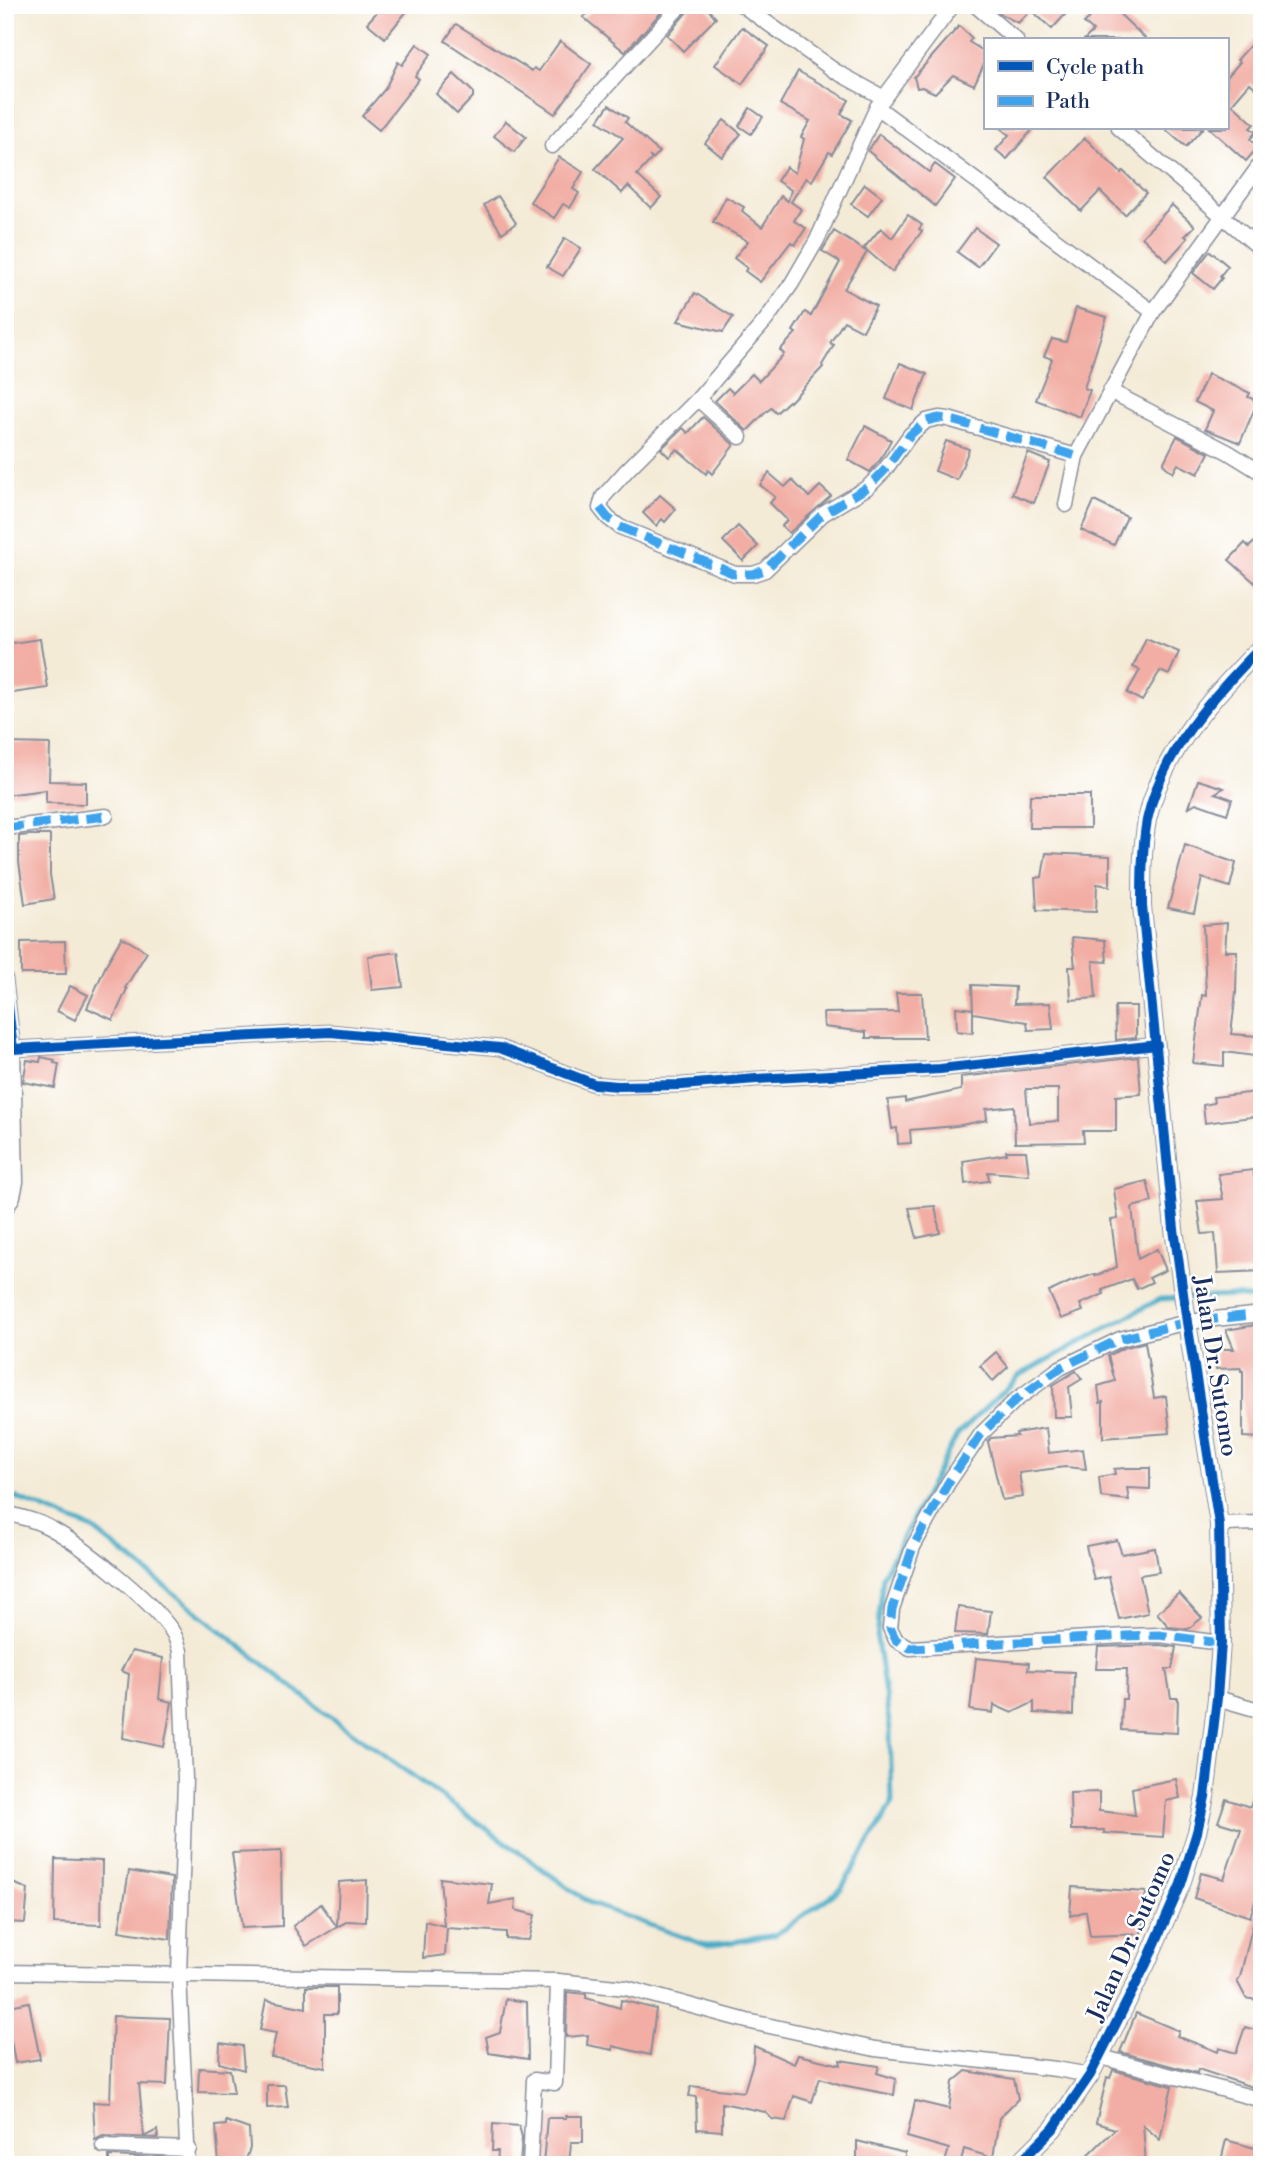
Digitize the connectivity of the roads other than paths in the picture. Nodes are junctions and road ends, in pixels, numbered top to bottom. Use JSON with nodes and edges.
{"nodes":[{"id":1,"x":681,"y":5,"type":"edge"},
{"id":2,"x":742,"y":5,"type":"edge"},
{"id":3,"x":953,"y":5,"type":"edge"},
{"id":4,"x":975,"y":5,"type":"edge"},
{"id":5,"x":1014,"y":38,"type":"edge"},
{"id":6,"x":880,"y":103,"type":"junction"},
{"id":7,"x":1121,"y":130,"type":"edge"},
{"id":8,"x":552,"y":146,"type":"dead end"},
{"id":9,"x":1262,"y":162,"type":"edge"},
{"id":10,"x":1221,"y":215,"type":"junction"},
{"id":11,"x":1262,"y":250,"type":"edge"},
{"id":12,"x":1153,"y":312,"type":"junction"},
{"id":13,"x":1110,"y":391,"type":"junction"},
{"id":14,"x":698,"y":399,"type":"junction"},
{"id":15,"x":740,"y":437,"type":"dead end"},
{"id":16,"x":1076,"y":456,"type":"junction"},
{"id":17,"x":1262,"y":472,"type":"edge"},
{"id":18,"x":1066,"y":505,"type":"dead end"},
{"id":19,"x":1262,"y":646,"type":"edge"},
{"id":20,"x":106,"y":816,"type":"dead end"},
{"id":21,"x":5,"y":828,"type":"edge"},
{"id":22,"x":5,"y":979,"type":"edge"},
{"id":23,"x":1157,"y":1045,"type":"junction"},
{"id":24,"x":13,"y":1049,"type":"junction"},
{"id":25,"x":5,"y":1205,"type":"edge"},
{"id":26,"x":1262,"y":1314,"type":"edge"},
{"id":27,"x":1186,"y":1321,"type":"junction"},
{"id":28,"x":5,"y":1513,"type":"edge"},
{"id":29,"x":1262,"y":1523,"type":"edge"},
{"id":30,"x":1219,"y":1524,"type":"junction"},
{"id":31,"x":1221,"y":1643,"type":"junction"},
{"id":32,"x":1217,"y":1698,"type":"junction"},
{"id":33,"x":1262,"y":1711,"type":"edge"},
{"id":34,"x":5,"y":1972,"type":"edge"},
{"id":35,"x":179,"y":1976,"type":"junction"},
{"id":36,"x":558,"y":1982,"type":"junction"},
{"id":37,"x":1101,"y":2057,"type":"junction"},
{"id":38,"x":1090,"y":2075,"type":"junction"},
{"id":39,"x":1262,"y":2099,"type":"edge"},
{"id":40,"x":103,"y":2146,"type":"dead end"},
{"id":41,"x":189,"y":2149,"type":"junction"},
{"id":42,"x":188,"y":2165,"type":"edge"},
{"id":43,"x":530,"y":2165,"type":"edge"},
{"id":44,"x":1017,"y":2165,"type":"edge"}],
"edges":[{"from":1,"to":8,"type":"street"},
{"from":2,"to":6,"type":"street"},
{"from":3,"to":6,"type":"street"},
{"from":4,"to":5,"type":"street"},
{"from":6,"to":12,"type":"street"},
{"from":6,"to":14,"type":"street"},
{"from":7,"to":10,"type":"street"},
{"from":9,"to":10,"type":"street"},
{"from":10,"to":11,"type":"street"},
{"from":10,"to":12,"type":"street"},
{"from":12,"to":13,"type":"street"},
{"from":13,"to":16,"type":"street"},
{"from":13,"to":17,"type":"street"},
{"from":14,"to":15,"type":"street"},
{"from":14,"to":16,"type":"street"},
{"from":16,"to":18,"type":"street"},
{"from":19,"to":23,"type":"street","name":"Jalan Dr. Sutomo"},
{"from":20,"to":21,"type":"street"},
{"from":22,"to":24,"type":"street"},
{"from":23,"to":24,"type":"street"},
{"from":23,"to":27,"type":"street","name":"Jalan Dr. Sutomo"},
{"from":24,"to":25,"type":"street"},
{"from":26,"to":27,"type":"street"},
{"from":27,"to":30,"type":"street","name":"Jalan Dr. Sutomo"},
{"from":27,"to":31,"type":"street"},
{"from":28,"to":35,"type":"street"},
{"from":29,"to":30,"type":"street"},
{"from":30,"to":31,"type":"street","name":"Jalan Dr. Sutomo"},
{"from":31,"to":32,"type":"street","name":"Jalan Dr. Sutomo"},
{"from":32,"to":33,"type":"street"},
{"from":32,"to":37,"type":"street","name":"Jalan Dr. Sutomo"},
{"from":34,"to":35,"type":"street"},
{"from":35,"to":36,"type":"street"},
{"from":35,"to":41,"type":"street"},
{"from":36,"to":38,"type":"street"},
{"from":36,"to":43,"type":"street"},
{"from":37,"to":38,"type":"street","name":"Jalan Dr. Sutomo"},
{"from":37,"to":39,"type":"street"},
{"from":38,"to":44,"type":"street","name":"Jalan Dr. Sutomo"},
{"from":40,"to":41,"type":"street"},
{"from":41,"to":42,"type":"street"}]}
